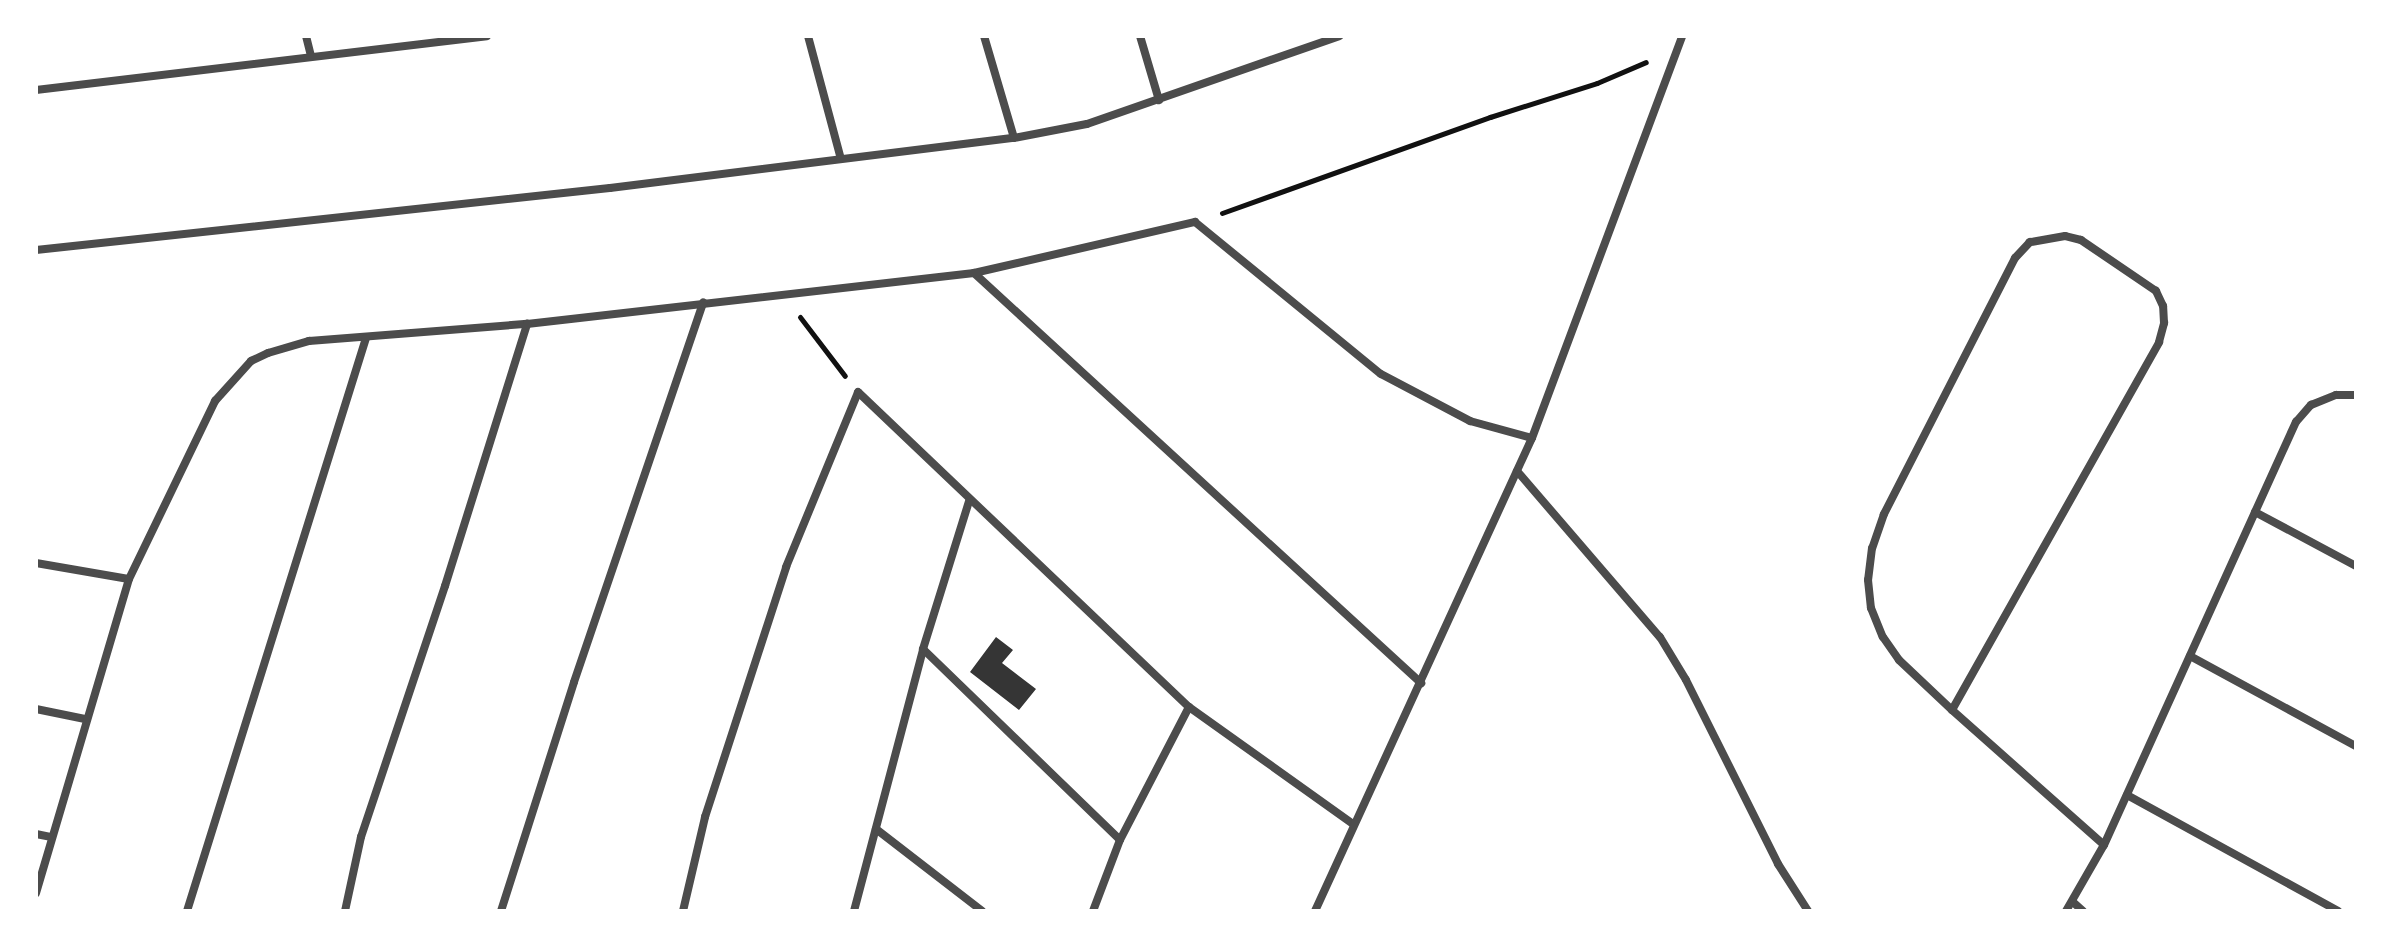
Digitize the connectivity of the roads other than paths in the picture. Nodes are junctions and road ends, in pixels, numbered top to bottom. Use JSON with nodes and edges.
{"nodes":[{"id":1,"x":306,"y":36,"type":"edge"},
{"id":2,"x":487,"y":36,"type":"edge"},
{"id":3,"x":808,"y":36,"type":"edge"},
{"id":4,"x":984,"y":36,"type":"edge"},
{"id":5,"x":1140,"y":36,"type":"edge"},
{"id":6,"x":1339,"y":36,"type":"edge"},
{"id":7,"x":1682,"y":36,"type":"edge"},
{"id":8,"x":311,"y":56,"type":"junction"},
{"id":9,"x":36,"y":90,"type":"edge"},
{"id":10,"x":1159,"y":100,"type":"junction"},
{"id":11,"x":1014,"y":138,"type":"junction"},
{"id":12,"x":841,"y":159,"type":"junction"},
{"id":13,"x":36,"y":250,"type":"edge"},
{"id":14,"x":974,"y":273,"type":"junction"},
{"id":15,"x":703,"y":302,"type":"junction"},
{"id":16,"x":527,"y":324,"type":"junction"},
{"id":17,"x":366,"y":338,"type":"junction"},
{"id":18,"x":2356,"y":395,"type":"edge"},
{"id":19,"x":1532,"y":438,"type":"junction"},
{"id":20,"x":1517,"y":471,"type":"junction"},
{"id":21,"x":969,"y":501,"type":"junction"},
{"id":22,"x":2255,"y":512,"type":"junction"},
{"id":23,"x":36,"y":563,"type":"edge"},
{"id":24,"x":2356,"y":566,"type":"edge"},
{"id":25,"x":129,"y":579,"type":"junction"},
{"id":26,"x":923,"y":649,"type":"junction"},
{"id":27,"x":2190,"y":656,"type":"junction"},
{"id":28,"x":1421,"y":683,"type":"junction"},
{"id":29,"x":1189,"y":707,"type":"junction"},
{"id":30,"x":36,"y":709,"type":"edge"},
{"id":31,"x":1952,"y":710,"type":"junction"},
{"id":32,"x":85,"y":719,"type":"junction"},
{"id":33,"x":2356,"y":746,"type":"edge"},
{"id":34,"x":2127,"y":795,"type":"junction"},
{"id":35,"x":1353,"y":824,"type":"junction"},
{"id":36,"x":876,"y":829,"type":"junction"},
{"id":37,"x":36,"y":834,"type":"edge"},
{"id":38,"x":52,"y":837,"type":"junction"},
{"id":39,"x":1120,"y":840,"type":"junction"},
{"id":40,"x":2104,"y":845,"type":"junction"},
{"id":41,"x":36,"y":893,"type":"edge"},
{"id":42,"x":2074,"y":903,"type":"junction"},
{"id":43,"x":187,"y":911,"type":"edge"},
{"id":44,"x":345,"y":911,"type":"edge"},
{"id":45,"x":501,"y":911,"type":"edge"},
{"id":46,"x":683,"y":911,"type":"edge"},
{"id":47,"x":854,"y":911,"type":"edge"},
{"id":48,"x":982,"y":911,"type":"edge"},
{"id":49,"x":1093,"y":911,"type":"edge"},
{"id":50,"x":1315,"y":911,"type":"edge"},
{"id":51,"x":1808,"y":911,"type":"edge"},
{"id":52,"x":2066,"y":911,"type":"edge"},
{"id":53,"x":2083,"y":911,"type":"edge"},
{"id":54,"x":2338,"y":911,"type":"edge"}],
"edges":[{"from":1,"to":8,"type":"street"},
{"from":2,"to":8,"type":"street"},
{"from":3,"to":12,"type":"street"},
{"from":4,"to":11,"type":"street"},
{"from":5,"to":10,"type":"street"},
{"from":6,"to":10,"type":"street"},
{"from":7,"to":19,"type":"street"},
{"from":8,"to":9,"type":"street"},
{"from":10,"to":11,"type":"street"},
{"from":11,"to":12,"type":"street"},
{"from":12,"to":13,"type":"street"},
{"from":14,"to":15,"type":"street"},
{"from":14,"to":19,"type":"street"},
{"from":14,"to":28,"type":"street"},
{"from":15,"to":16,"type":"street"},
{"from":15,"to":45,"type":"street"},
{"from":16,"to":17,"type":"street"},
{"from":16,"to":44,"type":"street"},
{"from":17,"to":25,"type":"street"},
{"from":17,"to":43,"type":"street"},
{"from":18,"to":22,"type":"street"},
{"from":19,"to":20,"type":"street"},
{"from":20,"to":28,"type":"street"},
{"from":20,"to":51,"type":"street"},
{"from":21,"to":26,"type":"street"},
{"from":21,"to":29,"type":"street"},
{"from":21,"to":46,"type":"street"},
{"from":22,"to":24,"type":"street"},
{"from":22,"to":27,"type":"street"},
{"from":23,"to":25,"type":"street"},
{"from":25,"to":32,"type":"street"},
{"from":26,"to":36,"type":"street"},
{"from":26,"to":39,"type":"street"},
{"from":27,"to":33,"type":"street"},
{"from":27,"to":34,"type":"street"},
{"from":28,"to":35,"type":"street"},
{"from":29,"to":35,"type":"street"},
{"from":29,"to":39,"type":"street"},
{"from":30,"to":32,"type":"street"},
{"from":31,"to":31,"type":"street"},
{"from":31,"to":40,"type":"street"},
{"from":32,"to":38,"type":"street"},
{"from":34,"to":40,"type":"street"},
{"from":34,"to":54,"type":"street"},
{"from":35,"to":50,"type":"street"},
{"from":36,"to":47,"type":"street"},
{"from":36,"to":48,"type":"street"},
{"from":37,"to":38,"type":"street"},
{"from":38,"to":41,"type":"street"},
{"from":39,"to":49,"type":"street"},
{"from":40,"to":42,"type":"street"},
{"from":42,"to":52,"type":"street"},
{"from":42,"to":53,"type":"street"}]}
